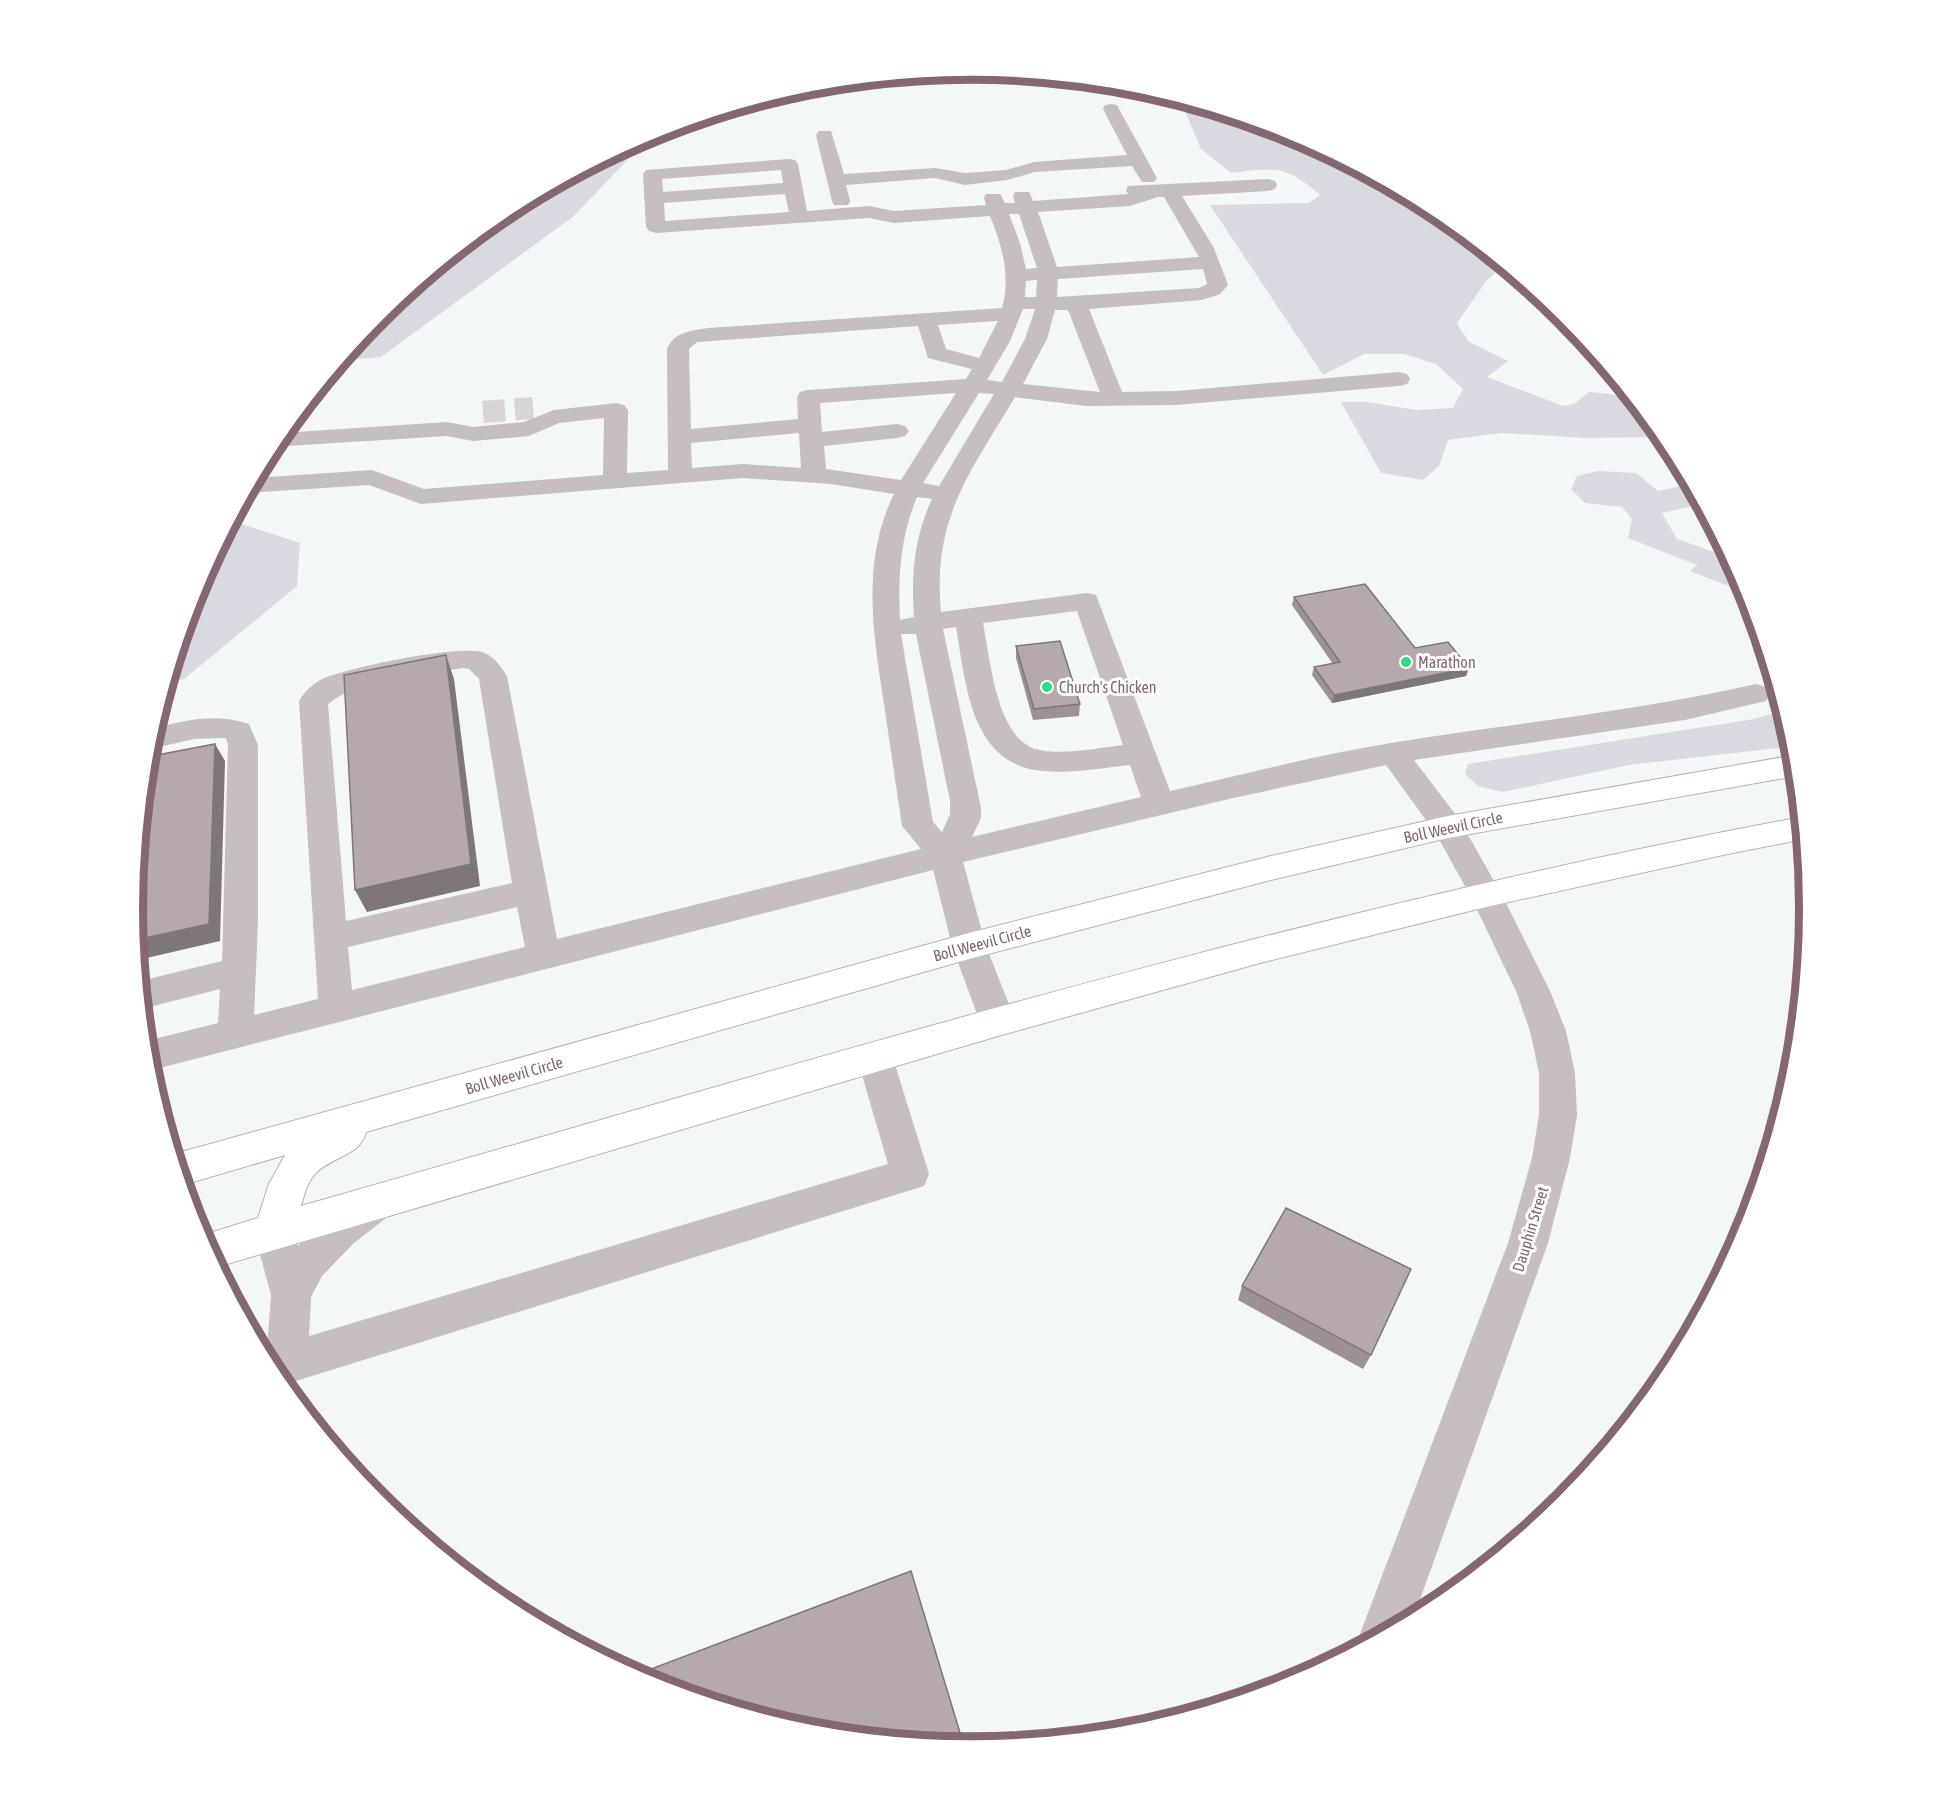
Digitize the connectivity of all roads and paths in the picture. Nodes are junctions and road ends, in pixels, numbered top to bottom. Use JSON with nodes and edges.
{"nodes":[{"id":1,"x":1111,"y":109,"type":"dead end"},
{"id":2,"x":825,"y":135,"type":"dead end"},
{"id":3,"x":1138,"y":160,"type":"junction"},
{"id":4,"x":836,"y":180,"type":"junction"},
{"id":5,"x":1268,"y":185,"type":"dead end"},
{"id":6,"x":794,"y":188,"type":"junction"},
{"id":7,"x":1163,"y":192,"type":"junction"},
{"id":8,"x":654,"y":198,"type":"junction"},
{"id":9,"x":1024,"y":202,"type":"junction"},
{"id":10,"x":995,"y":204,"type":"junction"},
{"id":11,"x":844,"y":214,"type":"junction"},
{"id":12,"x":799,"y":217,"type":"junction"},
{"id":13,"x":1210,"y":262,"type":"junction"},
{"id":14,"x":1048,"y":274,"type":"junction"},
{"id":15,"x":1016,"y":275,"type":"junction"},
{"id":16,"x":1076,"y":304,"type":"junction"},
{"id":17,"x":1045,"y":305,"type":"junction"},
{"id":18,"x":1012,"y":308,"type":"junction"},
{"id":19,"x":926,"y":319,"type":"junction"},
{"id":20,"x":979,"y":376,"type":"junction"},
{"id":21,"x":1399,"y":379,"type":"dead end"},
{"id":22,"x":1007,"y":390,"type":"junction"},
{"id":23,"x":1114,"y":399,"type":"junction"},
{"id":24,"x":483,"y":412,"type":"tunnel mouth"},
{"id":25,"x":447,"y":429,"type":"junction"},
{"id":26,"x":897,"y":431,"type":"dead end"},
{"id":27,"x":811,"y":432,"type":"junction"},
{"id":28,"x":680,"y":438,"type":"junction"},
{"id":29,"x":289,"y":440,"type":"edge"},
{"id":30,"x":680,"y":474,"type":"junction"},
{"id":31,"x":814,"y":476,"type":"junction"},
{"id":32,"x":615,"y":480,"type":"junction"},
{"id":33,"x":259,"y":485,"type":"edge"},
{"id":34,"x":909,"y":489,"type":"junction"},
{"id":35,"x":946,"y":494,"type":"junction"},
{"id":36,"x":968,"y":616,"type":"junction"},
{"id":37,"x":929,"y":623,"type":"junction"},
{"id":38,"x":887,"y":632,"type":"junction"},
{"id":39,"x":1755,"y":694,"type":"dead end"},
{"id":40,"x":161,"y":737,"type":"edge"},
{"id":41,"x":1393,"y":753,"type":"junction"},
{"id":42,"x":1141,"y":754,"type":"junction"},
{"id":43,"x":1787,"y":767,"type":"edge"},
{"id":44,"x":1159,"y":804,"type":"junction"},
{"id":45,"x":1448,"y":827,"type":"junction"},
{"id":46,"x":1796,"y":830,"type":"edge"},
{"id":47,"x":945,"y":855,"type":"junction"},
{"id":48,"x":530,"y":891,"type":"junction"},
{"id":49,"x":1486,"y":895,"type":"junction"},
{"id":50,"x":331,"y":938,"type":"junction"},
{"id":51,"x":969,"y":946,"type":"junction"},
{"id":52,"x":544,"y":956,"type":"junction"},
{"id":53,"x":239,"y":971,"type":"junction"},
{"id":54,"x":148,"y":992,"type":"edge"},
{"id":55,"x":336,"y":1008,"type":"junction"},
{"id":56,"x":998,"y":1022,"type":"junction"},
{"id":57,"x":236,"y":1034,"type":"junction"},
{"id":58,"x":156,"y":1054,"type":"edge"},
{"id":59,"x":875,"y":1058,"type":"junction"},
{"id":60,"x":382,"y":1112,"type":"junction"},
{"id":61,"x":185,"y":1167,"type":"edge"},
{"id":62,"x":379,"y":1201,"type":"junction"},
{"id":63,"x":274,"y":1232,"type":"junction"},
{"id":64,"x":217,"y":1249,"type":"edge"},
{"id":65,"x":291,"y":1295,"type":"junction"},
{"id":66,"x":279,"y":1362,"type":"edge"},
{"id":67,"x":281,"y":1364,"type":"edge"},
{"id":68,"x":1387,"y":1625,"type":"edge"}],
"edges":[{"from":1,"to":3,"type":"street"},
{"from":2,"to":4,"type":"street"},
{"from":3,"to":4,"type":"street"},
{"from":3,"to":7,"type":"street"},
{"from":4,"to":11,"type":"street"},
{"from":5,"to":7,"type":"street"},
{"from":6,"to":8,"type":"street"},
{"from":6,"to":8,"type":"street"},
{"from":6,"to":12,"type":"street"},
{"from":7,"to":9,"type":"street"},
{"from":7,"to":13,"type":"street"},
{"from":8,"to":12,"type":"street"},
{"from":9,"to":10,"type":"street"},
{"from":9,"to":14,"type":"street"},
{"from":10,"to":11,"type":"street"},
{"from":10,"to":15,"type":"street"},
{"from":11,"to":12,"type":"street"},
{"from":13,"to":14,"type":"street"},
{"from":13,"to":16,"type":"street"},
{"from":14,"to":15,"type":"street"},
{"from":14,"to":17,"type":"street"},
{"from":15,"to":18,"type":"street"},
{"from":16,"to":17,"type":"street"},
{"from":16,"to":23,"type":"street"},
{"from":17,"to":18,"type":"street"},
{"from":17,"to":22,"type":"street"},
{"from":18,"to":19,"type":"street"},
{"from":18,"to":20,"type":"street"},
{"from":19,"to":20,"type":"street"},
{"from":19,"to":28,"type":"street"},
{"from":20,"to":22,"type":"street"},
{"from":20,"to":27,"type":"street"},
{"from":20,"to":34,"type":"street"},
{"from":21,"to":23,"type":"street"},
{"from":22,"to":23,"type":"street"},
{"from":22,"to":35,"type":"street"},
{"from":24,"to":25,"type":"street"},
{"from":25,"to":29,"type":"street"},
{"from":25,"to":32,"type":"street"},
{"from":26,"to":27,"type":"street"},
{"from":27,"to":28,"type":"street"},
{"from":27,"to":31,"type":"street"},
{"from":28,"to":30,"type":"street"},
{"from":30,"to":31,"type":"street"},
{"from":30,"to":32,"type":"street"},
{"from":31,"to":34,"type":"street"},
{"from":32,"to":33,"type":"street"},
{"from":34,"to":35,"type":"street"},
{"from":34,"to":38,"type":"street"},
{"from":35,"to":37,"type":"street"},
{"from":36,"to":37,"type":"street"},
{"from":36,"to":42,"type":"street"},
{"from":36,"to":42,"type":"street"},
{"from":37,"to":38,"type":"street"},
{"from":37,"to":47,"type":"street"},
{"from":38,"to":47,"type":"street"},
{"from":39,"to":41,"type":"street"},
{"from":40,"to":53,"type":"street"},
{"from":41,"to":44,"type":"street"},
{"from":41,"to":45,"type":"street","name":"Dauphin Street"},
{"from":42,"to":44,"type":"street"},
{"from":43,"to":45,"type":"highway","name":"Boll Weevil Circle"},
{"from":44,"to":47,"type":"street"},
{"from":45,"to":49,"type":"street","name":"Dauphin Street"},
{"from":45,"to":51,"type":"highway","name":"Boll Weevil Circle"},
{"from":46,"to":49,"type":"highway"},
{"from":47,"to":51,"type":"street"},
{"from":47,"to":52,"type":"street"},
{"from":48,"to":50,"type":"street"},
{"from":48,"to":50,"type":"street"},
{"from":48,"to":52,"type":"street"},
{"from":49,"to":56,"type":"highway"},
{"from":49,"to":68,"type":"street","name":"Dauphin Street"},
{"from":50,"to":55,"type":"street"},
{"from":51,"to":56,"type":"street"},
{"from":51,"to":60,"type":"highway","name":"Boll Weevil Circle"},
{"from":52,"to":55,"type":"street"},
{"from":53,"to":54,"type":"street"},
{"from":53,"to":57,"type":"street"},
{"from":55,"to":57,"type":"street"},
{"from":56,"to":59,"type":"highway"},
{"from":57,"to":58,"type":"street"},
{"from":59,"to":62,"type":"highway"},
{"from":59,"to":67,"type":"street"},
{"from":60,"to":61,"type":"highway","name":"Boll Weevil Circle"},
{"from":60,"to":63,"type":"highway"},
{"from":62,"to":63,"type":"highway"},
{"from":62,"to":65,"type":"street"},
{"from":63,"to":64,"type":"highway"},
{"from":63,"to":65,"type":"street"},
{"from":65,"to":66,"type":"street"}]}
